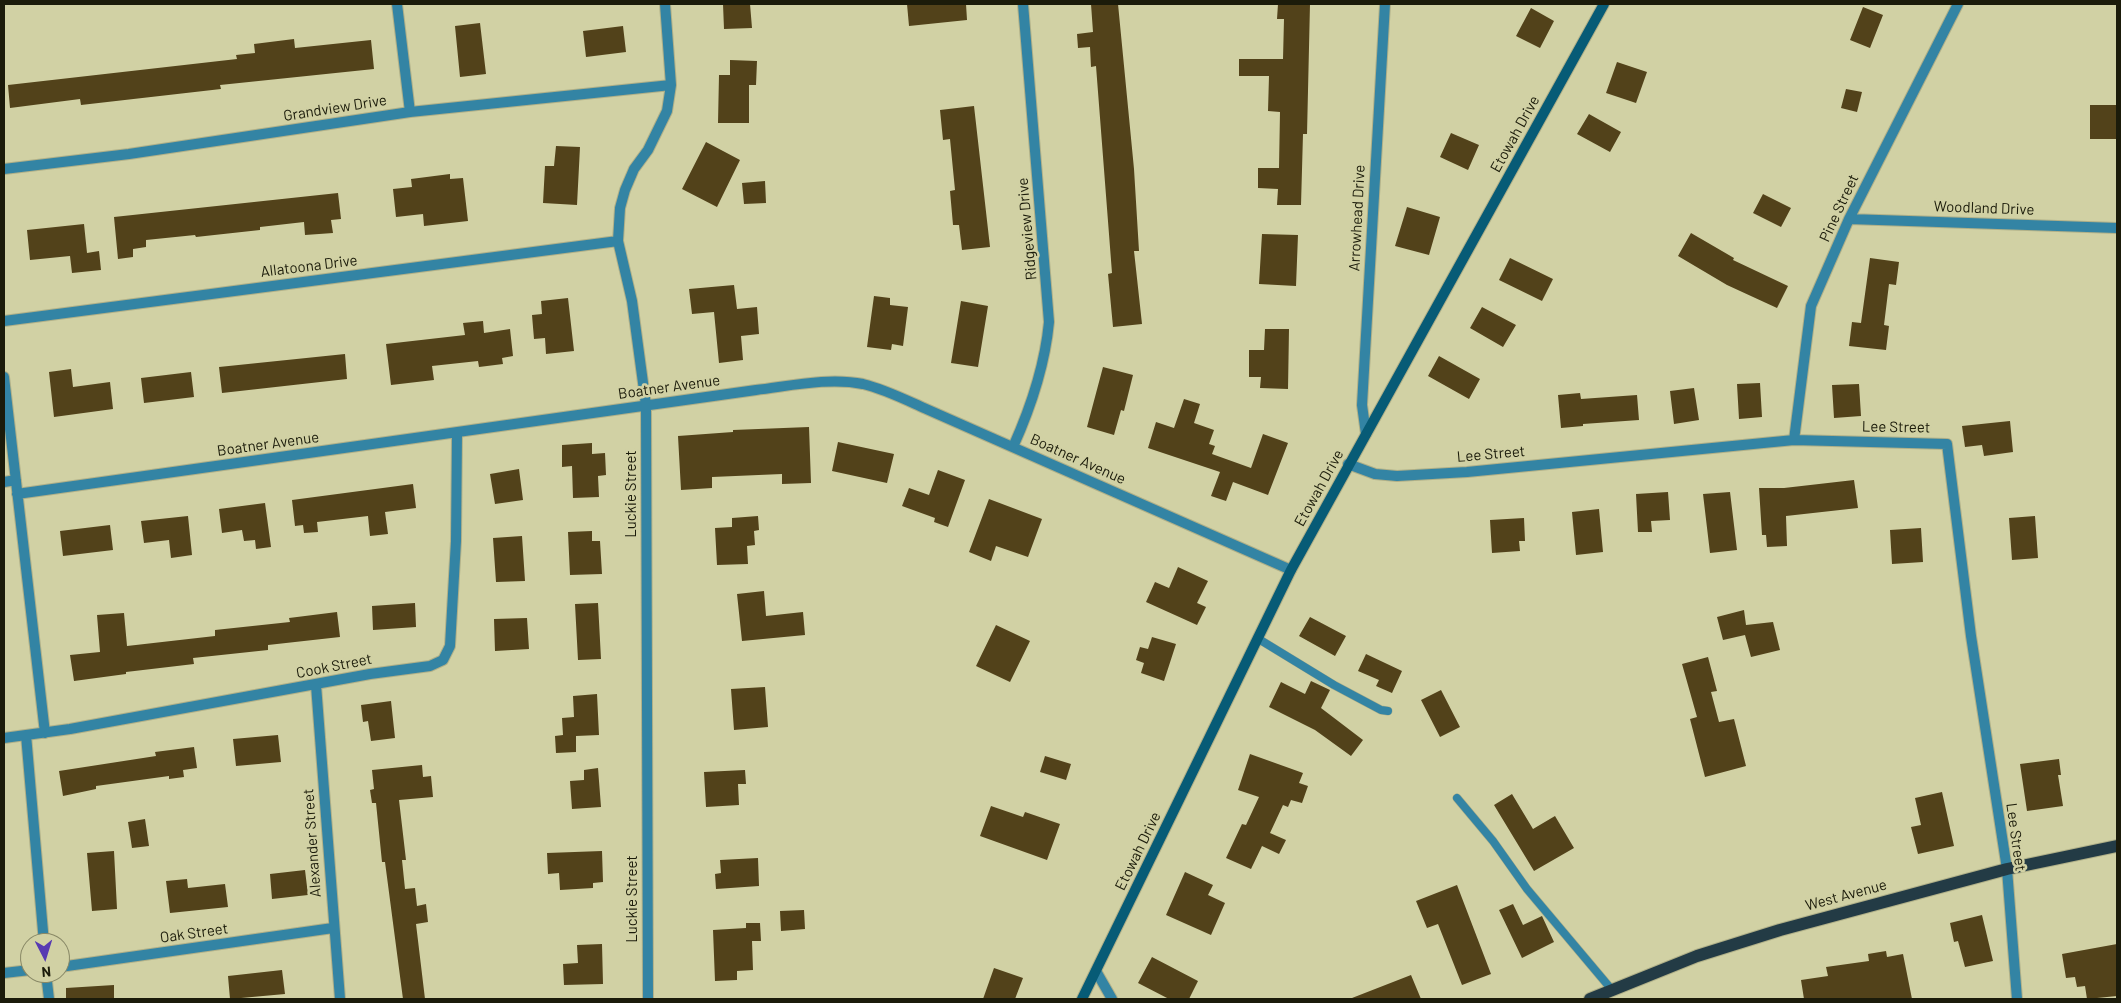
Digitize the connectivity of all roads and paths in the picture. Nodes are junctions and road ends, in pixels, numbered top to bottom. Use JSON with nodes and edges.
{"nodes":[{"id":1,"x":397,"y":4,"type":"edge"},
{"id":2,"x":665,"y":4,"type":"edge"},
{"id":3,"x":1023,"y":4,"type":"edge"},
{"id":4,"x":1386,"y":4,"type":"edge"},
{"id":5,"x":1604,"y":4,"type":"edge"},
{"id":6,"x":1958,"y":4,"type":"edge"},
{"id":7,"x":671,"y":85,"type":"junction"},
{"id":8,"x":410,"y":112,"type":"junction"},
{"id":9,"x":4,"y":169,"type":"edge"},
{"id":10,"x":1849,"y":219,"type":"junction"},
{"id":11,"x":2117,"y":228,"type":"edge"},
{"id":12,"x":618,"y":241,"type":"junction"},
{"id":13,"x":4,"y":321,"type":"edge"},
{"id":14,"x":4,"y":377,"type":"edge"},
{"id":15,"x":646,"y":405,"type":"junction"},
{"id":16,"x":458,"y":433,"type":"junction"},
{"id":17,"x":1366,"y":434,"type":"junction"},
{"id":18,"x":1794,"y":440,"type":"junction"},
{"id":19,"x":1013,"y":447,"type":"junction"},
{"id":20,"x":1348,"y":464,"type":"junction"},
{"id":21,"x":16,"y":480,"type":"junction"},
{"id":22,"x":4,"y":482,"type":"edge"},
{"id":23,"x":17,"y":494,"type":"junction"},
{"id":24,"x":1291,"y":570,"type":"junction"},
{"id":25,"x":1258,"y":638,"type":"junction"},
{"id":26,"x":316,"y":685,"type":"junction"},
{"id":27,"x":1388,"y":711,"type":"dead end"},
{"id":28,"x":45,"y":733,"type":"junction"},
{"id":29,"x":26,"y":735,"type":"junction"},
{"id":30,"x":4,"y":738,"type":"edge"},
{"id":31,"x":1457,"y":798,"type":"dead end"},
{"id":32,"x":2117,"y":846,"type":"edge"},
{"id":33,"x":2006,"y":869,"type":"junction"},
{"id":34,"x":333,"y":928,"type":"junction"},
{"id":35,"x":43,"y":933,"type":"edge"},
{"id":36,"x":70,"y":966,"type":"edge"},
{"id":37,"x":20,"y":971,"type":"edge"},
{"id":38,"x":1096,"y":971,"type":"junction"},
{"id":39,"x":4,"y":973,"type":"edge"},
{"id":40,"x":47,"y":983,"type":"edge"},
{"id":41,"x":1612,"y":990,"type":"junction"},
{"id":42,"x":49,"y":999,"type":"edge"},
{"id":43,"x":340,"y":999,"type":"edge"},
{"id":44,"x":648,"y":999,"type":"edge"},
{"id":45,"x":1082,"y":999,"type":"edge"},
{"id":46,"x":1112,"y":999,"type":"edge"},
{"id":47,"x":1590,"y":999,"type":"edge"},
{"id":48,"x":2017,"y":999,"type":"edge"}],
"edges":[{"from":1,"to":8,"type":"street"},
{"from":2,"to":7,"type":"street","name":"Luckie Street"},
{"from":3,"to":19,"type":"street","name":"Ridgeview Drive"},
{"from":4,"to":17,"type":"street","name":"Arrowhead Drive"},
{"from":5,"to":17,"type":"street","name":"Etowah Drive"},
{"from":6,"to":10,"type":"street","name":"Pine Street"},
{"from":7,"to":8,"type":"street","name":"Grandview Drive"},
{"from":7,"to":12,"type":"street","name":"Luckie Street"},
{"from":8,"to":9,"type":"street","name":"Grandview Drive"},
{"from":10,"to":11,"type":"street","name":"Woodland Drive"},
{"from":10,"to":18,"type":"street","name":"Pine Street"},
{"from":12,"to":13,"type":"street","name":"Allatoona Drive"},
{"from":12,"to":15,"type":"street","name":"Luckie Street"},
{"from":14,"to":21,"type":"street"},
{"from":15,"to":16,"type":"street","name":"Boatner Avenue"},
{"from":15,"to":19,"type":"street","name":"Boatner Avenue"},
{"from":15,"to":44,"type":"street","name":"Luckie Street"},
{"from":16,"to":23,"type":"street","name":"Boatner Avenue"},
{"from":16,"to":26,"type":"street","name":"Cook Street"},
{"from":17,"to":20,"type":"street","name":"Etowah Drive"},
{"from":18,"to":20,"type":"street","name":"Lee Street"},
{"from":18,"to":33,"type":"street","name":"Lee Street"},
{"from":19,"to":24,"type":"street","name":"Boatner Avenue"},
{"from":20,"to":24,"type":"street","name":"Etowah Drive"},
{"from":21,"to":22,"type":"street"},
{"from":21,"to":23,"type":"street"},
{"from":23,"to":28,"type":"street"},
{"from":24,"to":25,"type":"street","name":"Etowah Drive"},
{"from":25,"to":27,"type":"lane"},
{"from":25,"to":38,"type":"street","name":"Etowah Drive"},
{"from":26,"to":28,"type":"street","name":"Cook Street"},
{"from":26,"to":34,"type":"street","name":"Alexander Street"},
{"from":28,"to":29,"type":"street","name":"Cook Street"},
{"from":29,"to":30,"type":"street","name":"Cook Street"},
{"from":29,"to":35,"type":"street"},
{"from":31,"to":41,"type":"lane"},
{"from":32,"to":33,"type":"main road","name":"West Avenue"},
{"from":33,"to":41,"type":"main road","name":"West Avenue"},
{"from":33,"to":48,"type":"street","name":"Lee Street"},
{"from":34,"to":36,"type":"street","name":"Oak Street"},
{"from":34,"to":43,"type":"street","name":"Alexander Street"},
{"from":37,"to":39,"type":"street"},
{"from":38,"to":45,"type":"street","name":"Etowah Drive"},
{"from":38,"to":46,"type":"street"},
{"from":40,"to":42,"type":"street"},
{"from":41,"to":47,"type":"main road","name":"West Avenue"}]}
